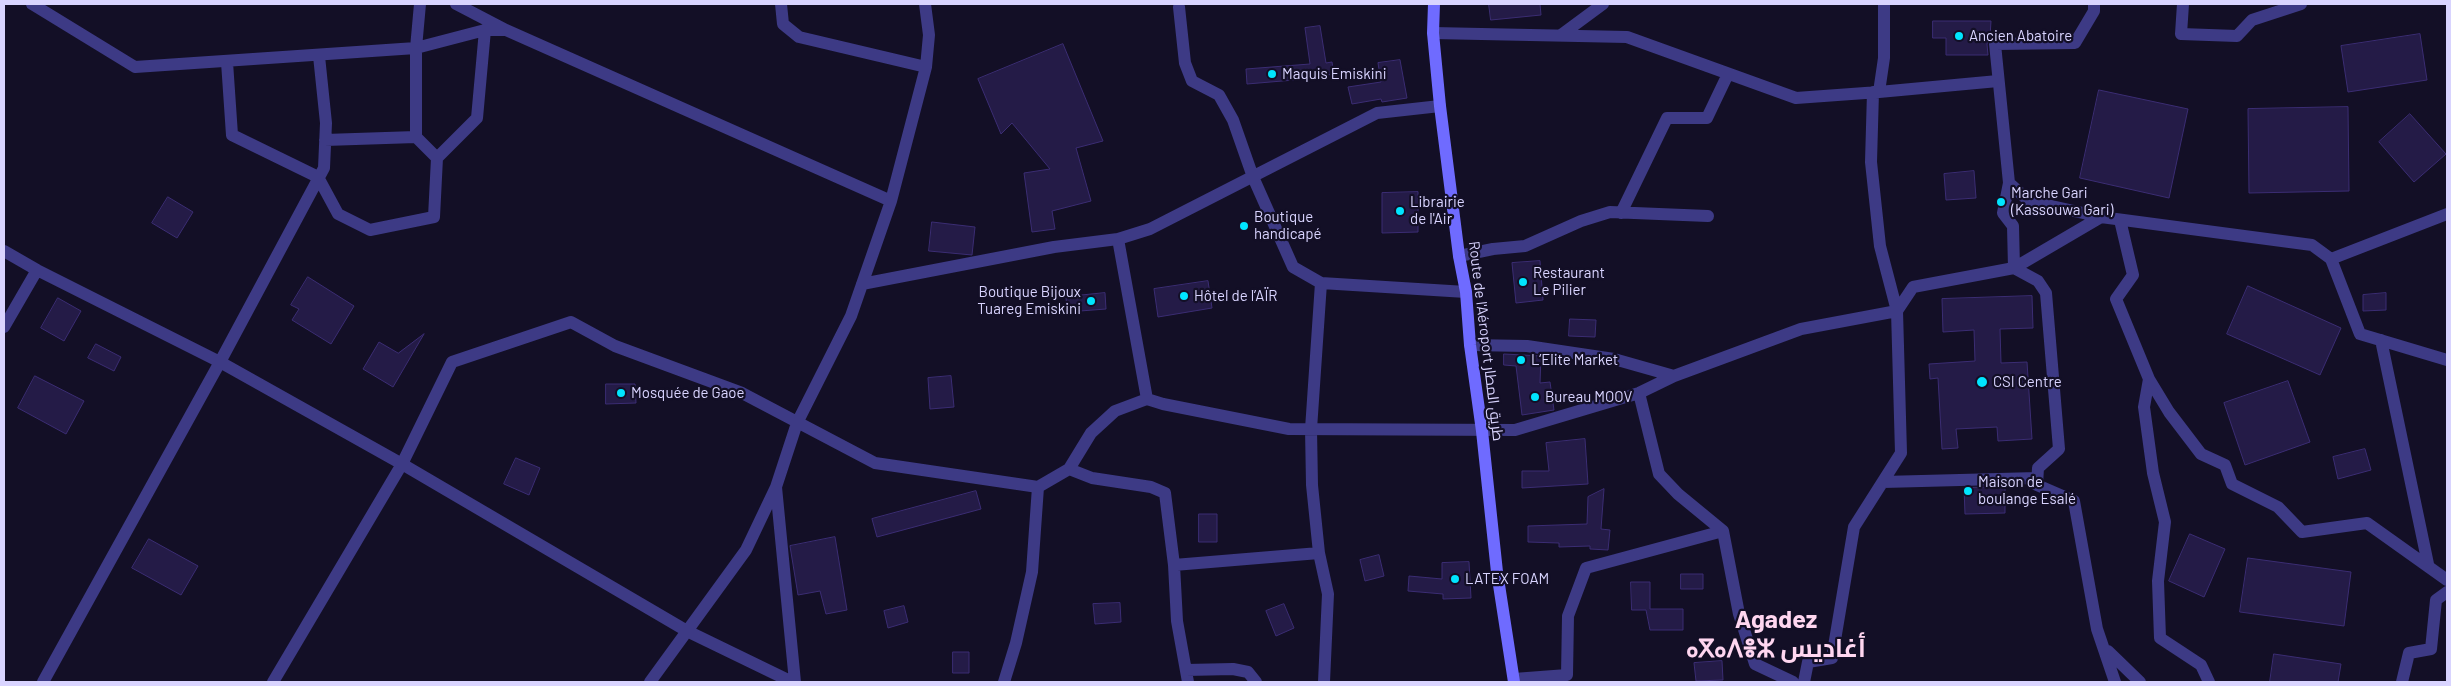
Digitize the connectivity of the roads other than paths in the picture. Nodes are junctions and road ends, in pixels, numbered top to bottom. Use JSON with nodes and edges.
{"nodes":[{"id":1,"x":32,"y":4,"type":"edge"},
{"id":2,"x":420,"y":4,"type":"edge"},
{"id":3,"x":456,"y":4,"type":"edge"},
{"id":4,"x":781,"y":4,"type":"edge"},
{"id":5,"x":925,"y":4,"type":"edge"},
{"id":6,"x":1434,"y":4,"type":"edge"},
{"id":7,"x":1603,"y":4,"type":"edge"},
{"id":8,"x":1884,"y":4,"type":"edge"},
{"id":9,"x":2094,"y":4,"type":"edge"},
{"id":10,"x":2183,"y":4,"type":"edge"},
{"id":11,"x":2301,"y":4,"type":"edge"},
{"id":12,"x":1179,"y":7,"type":"dead end"},
{"id":13,"x":484,"y":30,"type":"junction"},
{"id":14,"x":506,"y":30,"type":"junction"},
{"id":15,"x":1433,"y":33,"type":"junction"},
{"id":16,"x":1561,"y":35,"type":"junction"},
{"id":17,"x":416,"y":48,"type":"junction"},
{"id":18,"x":319,"y":56,"type":"junction"},
{"id":19,"x":227,"y":62,"type":"junction"},
{"id":20,"x":926,"y":67,"type":"junction"},
{"id":21,"x":1728,"y":74,"type":"junction"},
{"id":22,"x":1998,"y":81,"type":"junction"},
{"id":23,"x":1876,"y":92,"type":"junction"},
{"id":24,"x":1440,"y":106,"type":"junction"},
{"id":25,"x":416,"y":137,"type":"junction"},
{"id":26,"x":325,"y":140,"type":"junction"},
{"id":27,"x":436,"y":158,"type":"junction"},
{"id":28,"x":318,"y":177,"type":"junction"},
{"id":29,"x":1253,"y":177,"type":"junction"},
{"id":30,"x":2009,"y":183,"type":"junction"},
{"id":31,"x":891,"y":201,"type":"junction"},
{"id":32,"x":1621,"y":212,"type":"junction"},
{"id":33,"x":2447,"y":214,"type":"edge"},
{"id":34,"x":1708,"y":216,"type":"dead end"},
{"id":35,"x":2101,"y":217,"type":"junction"},
{"id":36,"x":2120,"y":220,"type":"junction"},
{"id":37,"x":1118,"y":239,"type":"junction"},
{"id":38,"x":4,"y":251,"type":"edge"},
{"id":39,"x":1459,"y":256,"type":"junction"},
{"id":40,"x":2331,"y":259,"type":"junction"},
{"id":41,"x":2014,"y":268,"type":"junction"},
{"id":42,"x":37,"y":270,"type":"junction"},
{"id":43,"x":862,"y":284,"type":"junction"},
{"id":44,"x":1321,"y":284,"type":"junction"},
{"id":45,"x":1466,"y":292,"type":"junction"},
{"id":46,"x":1897,"y":311,"type":"junction"},
{"id":47,"x":4,"y":327,"type":"edge"},
{"id":48,"x":2381,"y":340,"type":"junction"},
{"id":49,"x":1470,"y":346,"type":"junction"},
{"id":50,"x":2447,"y":360,"type":"edge"},
{"id":51,"x":220,"y":362,"type":"junction"},
{"id":52,"x":1674,"y":376,"type":"junction"},
{"id":53,"x":2149,"y":379,"type":"junction"},
{"id":54,"x":1639,"y":393,"type":"junction"},
{"id":55,"x":1147,"y":399,"type":"junction"},
{"id":56,"x":797,"y":423,"type":"junction"},
{"id":57,"x":1311,"y":430,"type":"junction"},
{"id":58,"x":1482,"y":431,"type":"junction"},
{"id":59,"x":402,"y":464,"type":"junction"},
{"id":60,"x":1069,"y":469,"type":"junction"},
{"id":61,"x":2037,"y":478,"type":"junction"},
{"id":62,"x":1883,"y":482,"type":"junction"},
{"id":63,"x":776,"y":487,"type":"junction"},
{"id":64,"x":1038,"y":487,"type":"junction"},
{"id":65,"x":1723,"y":531,"type":"junction"},
{"id":66,"x":1319,"y":553,"type":"junction"},
{"id":67,"x":2428,"y":564,"type":"junction"},
{"id":68,"x":1174,"y":565,"type":"junction"},
{"id":69,"x":2447,"y":580,"type":"edge"},
{"id":70,"x":2447,"y":592,"type":"edge"},
{"id":71,"x":686,"y":631,"type":"junction"},
{"id":72,"x":2103,"y":646,"type":"junction"},
{"id":73,"x":1187,"y":676,"type":"edge"},
{"id":74,"x":1514,"y":680,"type":"edge"},
{"id":75,"x":43,"y":682,"type":"edge"},
{"id":76,"x":273,"y":682,"type":"edge"},
{"id":77,"x":650,"y":682,"type":"edge"},
{"id":78,"x":793,"y":682,"type":"edge"},
{"id":79,"x":1004,"y":682,"type":"edge"},
{"id":80,"x":1256,"y":682,"type":"edge"},
{"id":81,"x":1324,"y":682,"type":"edge"},
{"id":82,"x":1793,"y":682,"type":"edge"},
{"id":83,"x":1804,"y":682,"type":"edge"},
{"id":84,"x":2116,"y":682,"type":"edge"},
{"id":85,"x":2140,"y":682,"type":"edge"},
{"id":86,"x":2210,"y":682,"type":"edge"},
{"id":87,"x":2402,"y":682,"type":"edge"}],
"edges":[{"from":1,"to":19,"type":"street"},
{"from":2,"to":17,"type":"street"},
{"from":3,"to":14,"type":"street"},
{"from":4,"to":20,"type":"street"},
{"from":5,"to":20,"type":"street"},
{"from":6,"to":15,"type":"main road","name":"Route de l'Aéroport طريق المطار"},
{"from":7,"to":16,"type":"street"},
{"from":8,"to":23,"type":"street"},
{"from":9,"to":22,"type":"street"},
{"from":10,"to":11,"type":"street"},
{"from":12,"to":29,"type":"street"},
{"from":13,"to":14,"type":"street"},
{"from":13,"to":17,"type":"street"},
{"from":13,"to":27,"type":"street"},
{"from":14,"to":31,"type":"street"},
{"from":15,"to":16,"type":"street"},
{"from":15,"to":24,"type":"main road","name":"Route de l'Aéroport طريق المطار"},
{"from":16,"to":21,"type":"street"},
{"from":17,"to":18,"type":"street"},
{"from":17,"to":25,"type":"street"},
{"from":18,"to":19,"type":"street"},
{"from":18,"to":26,"type":"street"},
{"from":19,"to":28,"type":"street"},
{"from":20,"to":31,"type":"street"},
{"from":21,"to":23,"type":"street"},
{"from":21,"to":32,"type":"street"},
{"from":22,"to":23,"type":"street"},
{"from":22,"to":30,"type":"street"},
{"from":23,"to":46,"type":"street"},
{"from":24,"to":29,"type":"street"},
{"from":24,"to":39,"type":"main road","name":"Route de l'Aéroport طريق المطار"},
{"from":25,"to":26,"type":"street"},
{"from":25,"to":27,"type":"street"},
{"from":26,"to":28,"type":"street"},
{"from":27,"to":28,"type":"street"},
{"from":28,"to":51,"type":"street"},
{"from":29,"to":37,"type":"street"},
{"from":29,"to":44,"type":"street"},
{"from":30,"to":35,"type":"street"},
{"from":30,"to":41,"type":"street"},
{"from":31,"to":43,"type":"street"},
{"from":32,"to":34,"type":"street"},
{"from":32,"to":39,"type":"street"},
{"from":33,"to":40,"type":"street"},
{"from":35,"to":36,"type":"street"},
{"from":35,"to":41,"type":"street"},
{"from":36,"to":40,"type":"street"},
{"from":36,"to":53,"type":"street"},
{"from":37,"to":43,"type":"street"},
{"from":37,"to":55,"type":"street"},
{"from":38,"to":42,"type":"street"},
{"from":39,"to":45,"type":"main road","name":"Route de l'Aéroport طريق المطار"},
{"from":40,"to":48,"type":"street"},
{"from":41,"to":46,"type":"street"},
{"from":41,"to":61,"type":"street"},
{"from":42,"to":47,"type":"street"},
{"from":42,"to":51,"type":"street"},
{"from":43,"to":56,"type":"street"},
{"from":44,"to":45,"type":"street"},
{"from":44,"to":57,"type":"street"},
{"from":45,"to":49,"type":"main road","name":"Route de l'Aéroport طريق المطار"},
{"from":46,"to":52,"type":"street"},
{"from":46,"to":62,"type":"street"},
{"from":48,"to":50,"type":"street"},
{"from":48,"to":67,"type":"street"},
{"from":49,"to":52,"type":"street"},
{"from":49,"to":58,"type":"main road","name":"Route de l'Aéroport طريق المطار"},
{"from":51,"to":59,"type":"street"},
{"from":51,"to":75,"type":"street"},
{"from":52,"to":54,"type":"street"},
{"from":53,"to":67,"type":"street"},
{"from":53,"to":86,"type":"street"},
{"from":54,"to":58,"type":"street"},
{"from":54,"to":65,"type":"street"},
{"from":55,"to":57,"type":"street"},
{"from":55,"to":60,"type":"street"},
{"from":56,"to":59,"type":"street"},
{"from":56,"to":63,"type":"street"},
{"from":56,"to":64,"type":"street"},
{"from":57,"to":58,"type":"street"},
{"from":57,"to":66,"type":"street"},
{"from":58,"to":74,"type":"main road","name":"Route de l'Aéroport طريق المطار"},
{"from":59,"to":71,"type":"street"},
{"from":59,"to":76,"type":"street"},
{"from":60,"to":64,"type":"street"},
{"from":60,"to":68,"type":"street"},
{"from":61,"to":62,"type":"street"},
{"from":61,"to":72,"type":"street"},
{"from":62,"to":83,"type":"street"},
{"from":63,"to":71,"type":"street"},
{"from":63,"to":78,"type":"street"},
{"from":64,"to":79,"type":"street"},
{"from":65,"to":74,"type":"street"},
{"from":65,"to":82,"type":"street"},
{"from":66,"to":68,"type":"street"},
{"from":66,"to":81,"type":"street"},
{"from":67,"to":69,"type":"street"},
{"from":68,"to":73,"type":"street"},
{"from":70,"to":87,"type":"street"},
{"from":71,"to":77,"type":"street"},
{"from":71,"to":78,"type":"street"},
{"from":72,"to":84,"type":"street"},
{"from":72,"to":85,"type":"street"},
{"from":73,"to":80,"type":"street"}]}
